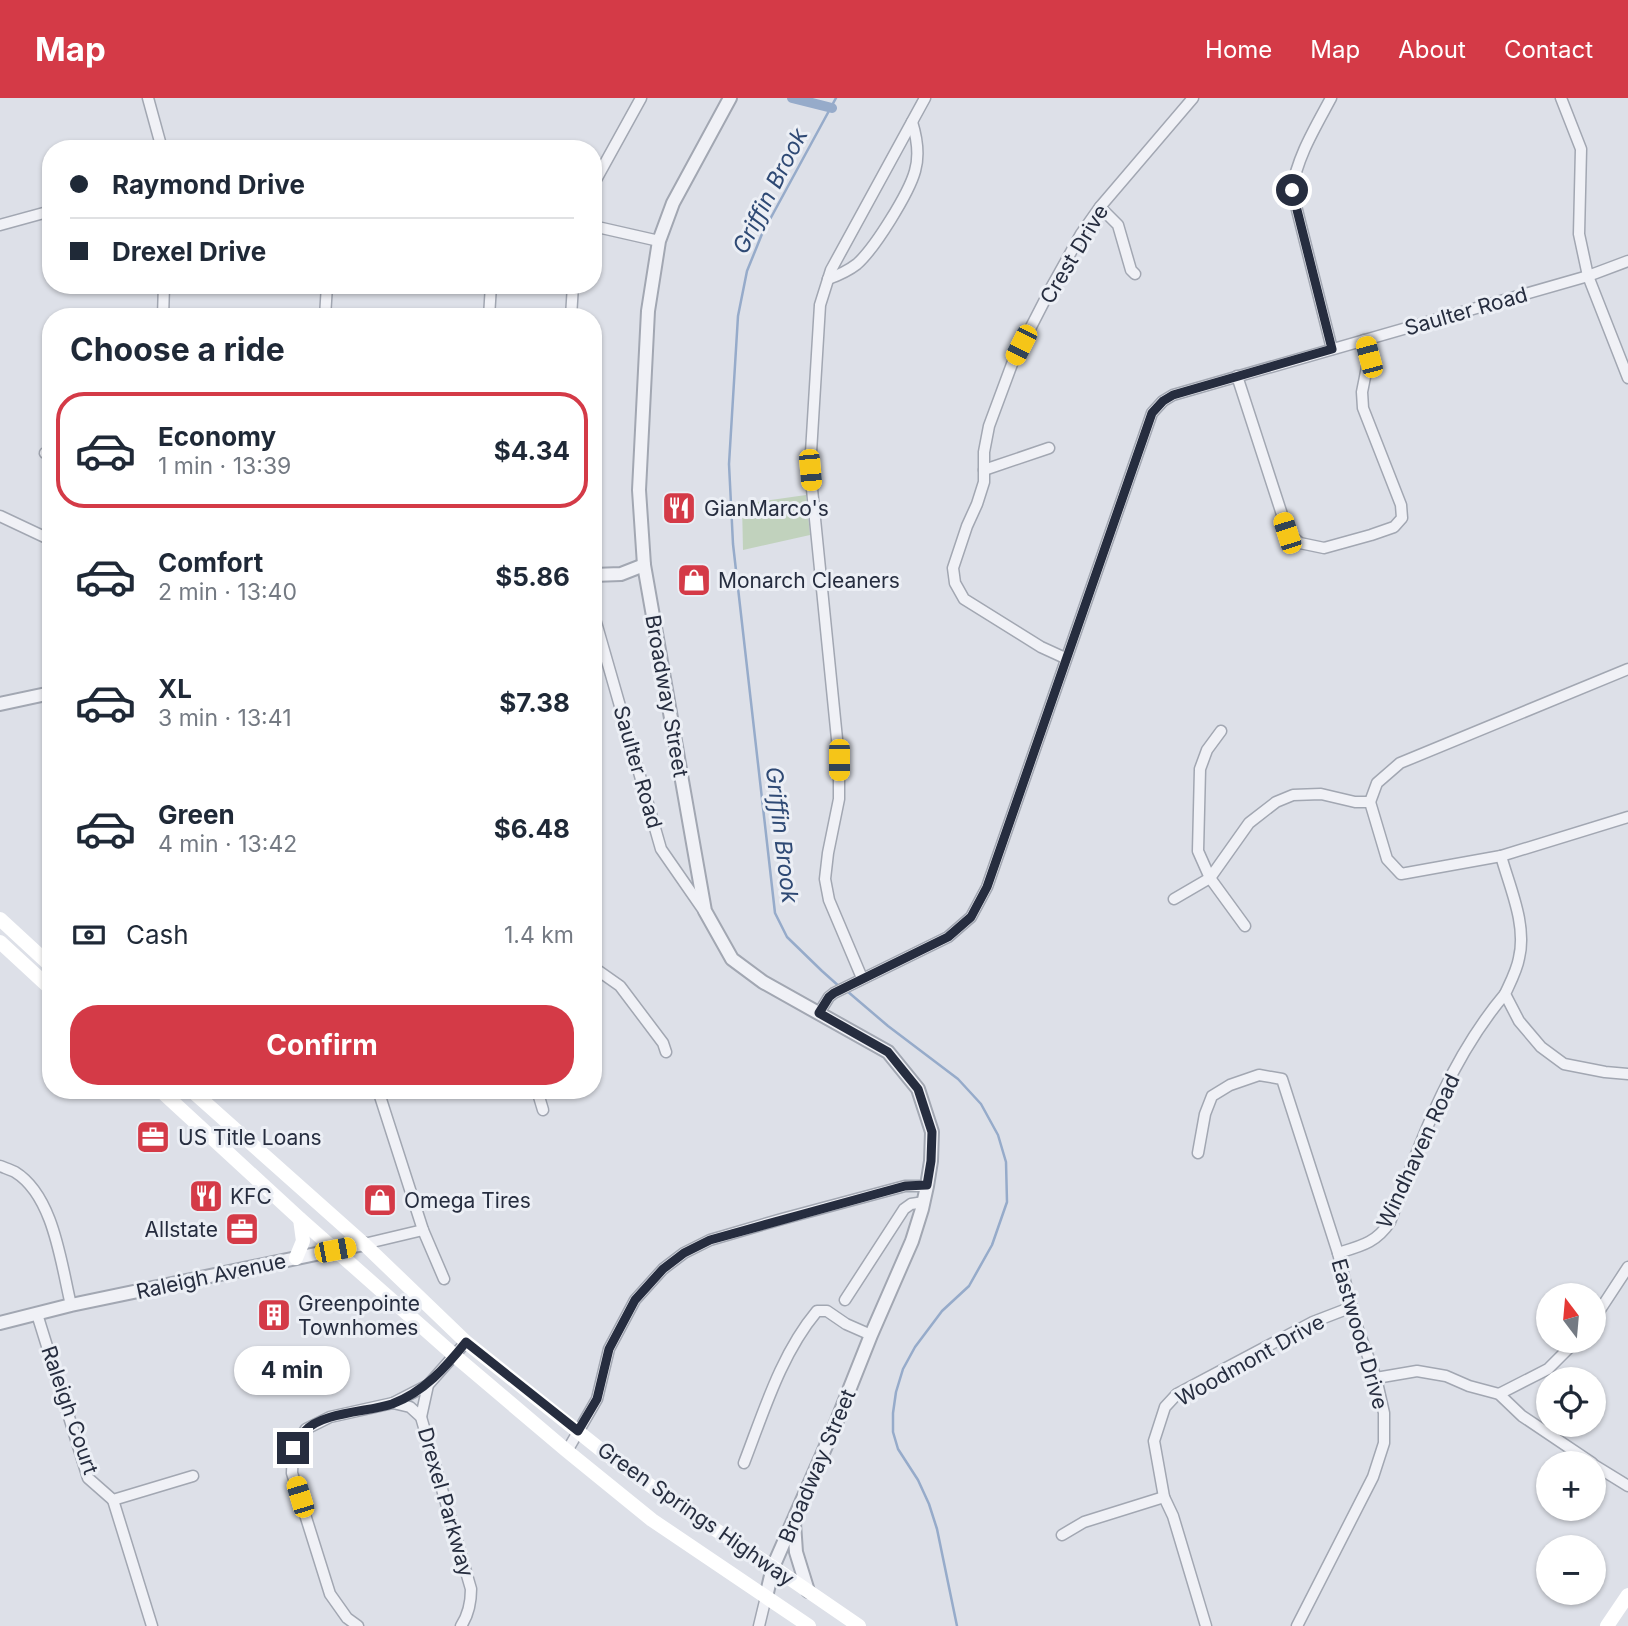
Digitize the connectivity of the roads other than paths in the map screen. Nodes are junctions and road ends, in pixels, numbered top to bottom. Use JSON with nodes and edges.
{"nodes":[{"id":1,"x":148,"y":98,"type":"edge"},
{"id":2,"x":641,"y":98,"type":"edge"},
{"id":3,"x":730,"y":98,"type":"edge"},
{"id":4,"x":925,"y":98,"type":"edge"},
{"id":5,"x":1193,"y":98,"type":"edge"},
{"id":6,"x":1331,"y":98,"type":"edge"},
{"id":7,"x":1561,"y":98,"type":"edge"},
{"id":8,"x":912,"y":122,"type":"junction"},
{"id":9,"x":160,"y":140,"type":"edge"},
{"id":10,"x":602,"y":169,"type":"edge"},
{"id":11,"x":1100,"y":208,"type":"junction"},
{"id":12,"x":42,"y":213,"type":"edge"},
{"id":13,"x":0,"y":225,"type":"edge"},
{"id":14,"x":602,"y":228,"type":"edge"},
{"id":15,"x":659,"y":241,"type":"junction"},
{"id":16,"x":1628,"y":261,"type":"edge"},
{"id":17,"x":1135,"y":274,"type":"dead end"},
{"id":18,"x":1588,"y":276,"type":"junction"},
{"id":19,"x":828,"y":279,"type":"junction"},
{"id":20,"x":1364,"y":340,"type":"junction"},
{"id":21,"x":1332,"y":349,"type":"junction"},
{"id":22,"x":1237,"y":376,"type":"junction"},
{"id":23,"x":1628,"y":379,"type":"edge"},
{"id":24,"x":1049,"y":448,"type":"dead end"},
{"id":25,"x":984,"y":470,"type":"junction"},
{"id":26,"x":0,"y":516,"type":"edge"},
{"id":27,"x":42,"y":536,"type":"edge"},
{"id":28,"x":644,"y":565,"type":"junction"},
{"id":29,"x":602,"y":575,"type":"edge"},
{"id":30,"x":602,"y":643,"type":"edge"},
{"id":31,"x":1065,"y":658,"type":"junction"},
{"id":32,"x":1628,"y":668,"type":"edge"},
{"id":33,"x":42,"y":695,"type":"edge"},
{"id":34,"x":0,"y":704,"type":"edge"},
{"id":35,"x":1221,"y":731,"type":"dead end"},
{"id":36,"x":1370,"y":802,"type":"junction"},
{"id":37,"x":1628,"y":817,"type":"edge"},
{"id":38,"x":1501,"y":856,"type":"junction"},
{"id":39,"x":1210,"y":878,"type":"junction"},
{"id":40,"x":1174,"y":899,"type":"dead end"},
{"id":41,"x":705,"y":911,"type":"junction"},
{"id":42,"x":0,"y":919,"type":"edge"},
{"id":43,"x":1245,"y":926,"type":"dead end"},
{"id":44,"x":0,"y":942,"type":"edge"},
{"id":45,"x":42,"y":957,"type":"edge"},
{"id":46,"x":602,"y":973,"type":"edge"},
{"id":47,"x":42,"y":981,"type":"edge"},
{"id":48,"x":857,"y":981,"type":"junction"},
{"id":49,"x":1505,"y":995,"type":"junction"},
{"id":50,"x":819,"y":1013,"type":"junction"},
{"id":51,"x":666,"y":1052,"type":"dead end"},
{"id":52,"x":1628,"y":1074,"type":"edge"},
{"id":53,"x":170,"y":1099,"type":"edge"},
{"id":54,"x":201,"y":1099,"type":"edge"},
{"id":55,"x":382,"y":1099,"type":"edge"},
{"id":56,"x":540,"y":1099,"type":"edge"},
{"id":57,"x":543,"y":1110,"type":"dead end"},
{"id":58,"x":1198,"y":1153,"type":"dead end"},
{"id":59,"x":0,"y":1166,"type":"edge"},
{"id":60,"x":927,"y":1185,"type":"junction"},
{"id":61,"x":924,"y":1202,"type":"junction"},
{"id":62,"x":300,"y":1219,"type":"junction"},
{"id":63,"x":423,"y":1230,"type":"junction"},
{"id":64,"x":363,"y":1244,"type":"junction"},
{"id":65,"x":335,"y":1250,"type":"junction"},
{"id":66,"x":1338,"y":1253,"type":"junction"},
{"id":67,"x":296,"y":1258,"type":"junction"},
{"id":68,"x":1628,"y":1267,"type":"edge"},
{"id":69,"x":444,"y":1279,"type":"dead end"},
{"id":70,"x":845,"y":1300,"type":"dead end"},
{"id":71,"x":1606,"y":1301,"type":"edge"},
{"id":72,"x":71,"y":1305,"type":"junction"},
{"id":73,"x":1352,"y":1307,"type":"junction"},
{"id":74,"x":37,"y":1314,"type":"junction"},
{"id":75,"x":0,"y":1323,"type":"edge"},
{"id":76,"x":871,"y":1335,"type":"junction"},
{"id":77,"x":466,"y":1342,"type":"junction"},
{"id":78,"x":1564,"y":1353,"type":"edge"},
{"id":79,"x":455,"y":1356,"type":"junction"},
{"id":80,"x":1376,"y":1378,"type":"junction"},
{"id":81,"x":428,"y":1385,"type":"junction"},
{"id":82,"x":1499,"y":1394,"type":"junction"},
{"id":83,"x":393,"y":1403,"type":"junction"},
{"id":84,"x":421,"y":1417,"type":"junction"},
{"id":85,"x":578,"y":1431,"type":"junction"},
{"id":86,"x":567,"y":1451,"type":"junction"},
{"id":87,"x":1574,"y":1451,"type":"edge"},
{"id":88,"x":744,"y":1463,"type":"dead end"},
{"id":89,"x":1606,"y":1472,"type":"edge"},
{"id":90,"x":193,"y":1476,"type":"dead end"},
{"id":91,"x":1628,"y":1486,"type":"edge"},
{"id":92,"x":1164,"y":1497,"type":"junction"},
{"id":93,"x":113,"y":1500,"type":"junction"},
{"id":94,"x":794,"y":1521,"type":"junction"},
{"id":95,"x":1062,"y":1535,"type":"dead end"},
{"id":96,"x":773,"y":1567,"type":"junction"},
{"id":97,"x":808,"y":1591,"type":"junction"},
{"id":98,"x":1628,"y":1595,"type":"edge"},
{"id":99,"x":766,"y":1597,"type":"junction"},
{"id":100,"x":152,"y":1626,"type":"edge"},
{"id":101,"x":358,"y":1626,"type":"edge"},
{"id":102,"x":461,"y":1626,"type":"edge"},
{"id":103,"x":759,"y":1626,"type":"edge"},
{"id":104,"x":809,"y":1626,"type":"edge"},
{"id":105,"x":859,"y":1626,"type":"edge"},
{"id":106,"x":1206,"y":1626,"type":"edge"},
{"id":107,"x":1297,"y":1626,"type":"edge"},
{"id":108,"x":1606,"y":1626,"type":"edge"}],
"edges":[{"from":1,"to":9,"type":"street"},
{"from":2,"to":10,"type":"street"},
{"from":3,"to":15,"type":"street","name":"Broadway Street"},
{"from":4,"to":8,"type":"street"},
{"from":5,"to":11,"type":"street","name":"Crest Drive"},
{"from":6,"to":21,"type":"street"},
{"from":7,"to":18,"type":"street"},
{"from":8,"to":19,"type":"street"},
{"from":8,"to":19,"type":"street"},
{"from":11,"to":17,"type":"street"},
{"from":11,"to":25,"type":"street","name":"Crest Drive"},
{"from":12,"to":13,"type":"street"},
{"from":14,"to":15,"type":"street"},
{"from":15,"to":28,"type":"street","name":"Broadway Street"},
{"from":16,"to":18,"type":"street","name":"Saulter Road"},
{"from":18,"to":20,"type":"street","name":"Saulter Road"},
{"from":18,"to":23,"type":"street"},
{"from":19,"to":48,"type":"street"},
{"from":20,"to":21,"type":"street","name":"Saulter Road"},
{"from":20,"to":22,"type":"street"},
{"from":21,"to":22,"type":"street","name":"Saulter Road"},
{"from":22,"to":31,"type":"street","name":"Saulter Road"},
{"from":24,"to":25,"type":"street"},
{"from":25,"to":31,"type":"street","name":"Crest Drive"},
{"from":26,"to":27,"type":"street"},
{"from":28,"to":29,"type":"street"},
{"from":28,"to":41,"type":"street","name":"Broadway Street"},
{"from":30,"to":41,"type":"street","name":"Saulter Road"},
{"from":31,"to":48,"type":"street","name":"Saulter Road"},
{"from":32,"to":36,"type":"street"},
{"from":33,"to":34,"type":"street"},
{"from":35,"to":39,"type":"street"},
{"from":36,"to":38,"type":"street"},
{"from":36,"to":39,"type":"street"},
{"from":37,"to":38,"type":"street"},
{"from":38,"to":49,"type":"street","name":"Windhaven Road"},
{"from":39,"to":40,"type":"street"},
{"from":39,"to":43,"type":"street"},
{"from":41,"to":50,"type":"street","name":"Broadway Street"},
{"from":42,"to":45,"type":"main road"},
{"from":44,"to":47,"type":"main road"},
{"from":46,"to":51,"type":"street"},
{"from":48,"to":50,"type":"street","name":"Saulter Road"},
{"from":49,"to":52,"type":"street"},
{"from":49,"to":66,"type":"street","name":"Windhaven Road"},
{"from":50,"to":60,"type":"street","name":"Broadway Street"},
{"from":53,"to":62,"type":"main road","name":"Green Springs Highway"},
{"from":54,"to":64,"type":"main road","name":"Green Springs Highway"},
{"from":55,"to":63,"type":"street"},
{"from":56,"to":57,"type":"street"},
{"from":58,"to":66,"type":"street","name":"Eastwood Drive"},
{"from":59,"to":72,"type":"street"},
{"from":60,"to":61,"type":"street","name":"Broadway Street"},
{"from":60,"to":85,"type":"street"},
{"from":61,"to":70,"type":"street"},
{"from":61,"to":76,"type":"street","name":"Broadway Street"},
{"from":62,"to":65,"type":"main road","name":"Green Springs Highway"},
{"from":62,"to":67,"type":"main road"},
{"from":63,"to":64,"type":"street","name":"Raleigh Avenue"},
{"from":63,"to":69,"type":"street"},
{"from":64,"to":65,"type":"street","name":"Raleigh Avenue"},
{"from":64,"to":77,"type":"main road","name":"Green Springs Highway"},
{"from":65,"to":67,"type":"street","name":"Raleigh Avenue"},
{"from":65,"to":79,"type":"main road","name":"Green Springs Highway"},
{"from":66,"to":73,"type":"street","name":"Eastwood Drive"},
{"from":67,"to":72,"type":"street","name":"Raleigh Avenue"},
{"from":68,"to":71,"type":"street"},
{"from":72,"to":74,"type":"street","name":"Raleigh Avenue"},
{"from":73,"to":80,"type":"street","name":"Eastwood Drive"},
{"from":73,"to":92,"type":"street","name":"Woodmont Drive"},
{"from":74,"to":75,"type":"street","name":"Raleigh Avenue"},
{"from":74,"to":93,"type":"street","name":"Raleigh Court"},
{"from":76,"to":88,"type":"street"},
{"from":76,"to":94,"type":"street","name":"Broadway Street"},
{"from":77,"to":79,"type":"street"},
{"from":77,"to":85,"type":"main road","name":"Green Springs Highway"},
{"from":78,"to":82,"type":"street"},
{"from":79,"to":81,"type":"street"},
{"from":79,"to":86,"type":"main road","name":"Green Springs Highway"},
{"from":80,"to":82,"type":"street"},
{"from":80,"to":107,"type":"street","name":"Eastwood Drive"},
{"from":81,"to":83,"type":"street"},
{"from":81,"to":84,"type":"street","name":"Drexel Parkway"},
{"from":82,"to":87,"type":"street"},
{"from":83,"to":84,"type":"street","name":"Drexel Parkway"},
{"from":83,"to":101,"type":"street"},
{"from":84,"to":102,"type":"street","name":"Drexel Parkway"},
{"from":85,"to":86,"type":"street"},
{"from":85,"to":96,"type":"main road","name":"Green Springs Highway"},
{"from":86,"to":99,"type":"main road","name":"Green Springs Highway"},
{"from":89,"to":91,"type":"street"},
{"from":90,"to":93,"type":"street"},
{"from":92,"to":95,"type":"street"},
{"from":92,"to":106,"type":"street","name":"Woodmont Drive"},
{"from":93,"to":100,"type":"street","name":"Raleigh Court"},
{"from":94,"to":96,"type":"street","name":"Broadway Street"},
{"from":94,"to":97,"type":"street"},
{"from":96,"to":97,"type":"main road","name":"Green Springs Highway"},
{"from":96,"to":99,"type":"street","name":"Broadway Street"},
{"from":97,"to":105,"type":"main road","name":"Green Springs Highway"},
{"from":98,"to":108,"type":"main road"},
{"from":99,"to":103,"type":"street"},
{"from":99,"to":104,"type":"main road","name":"Green Springs Highway"}]}
